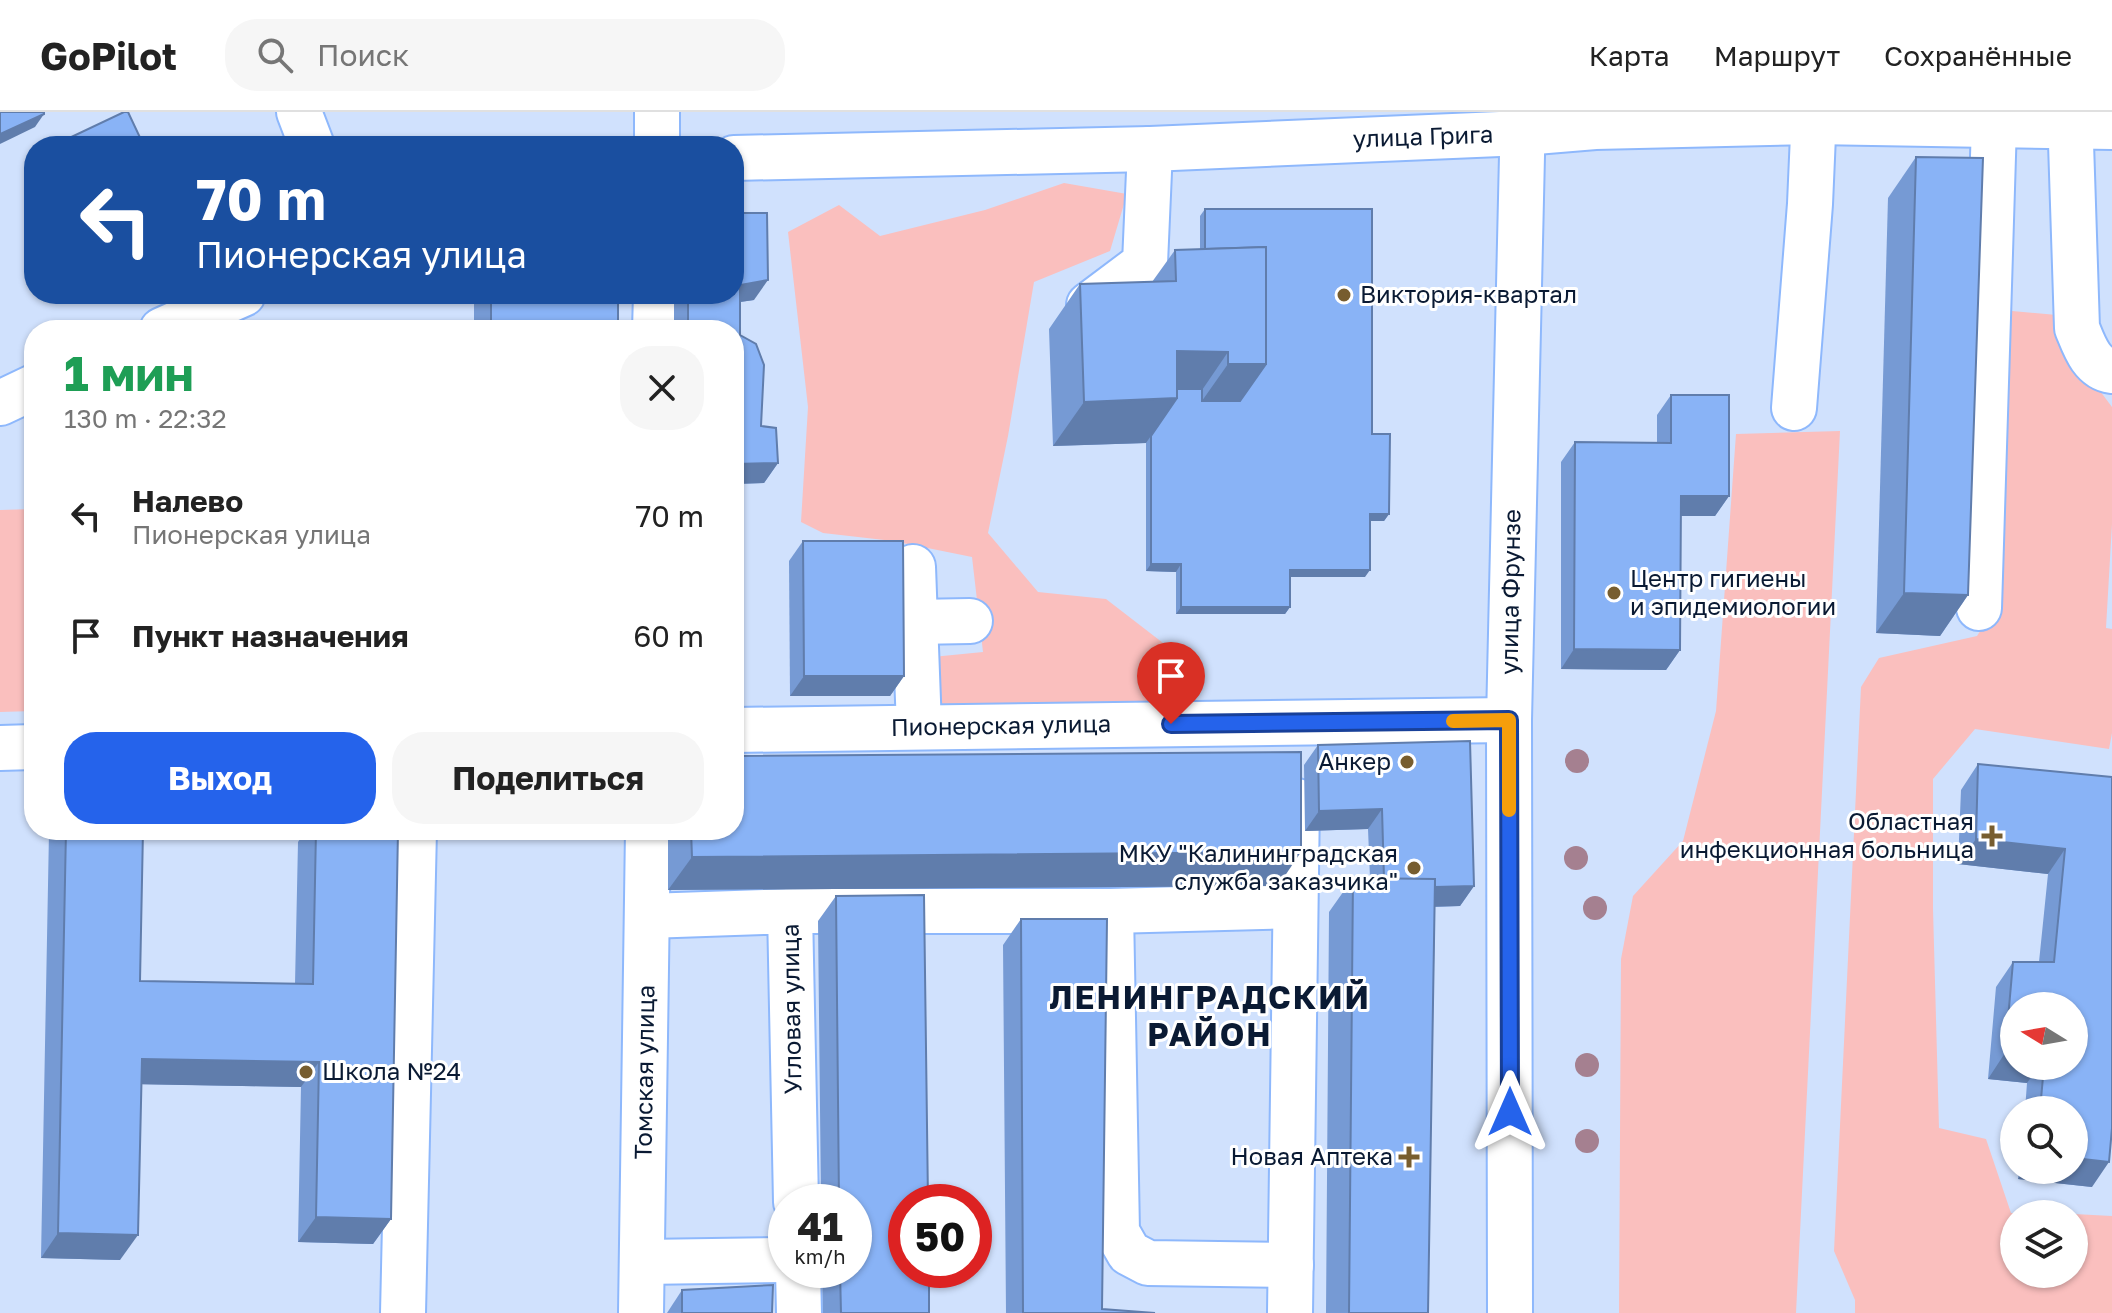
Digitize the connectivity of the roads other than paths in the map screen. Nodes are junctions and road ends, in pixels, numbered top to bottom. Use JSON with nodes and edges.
{"nodes":[{"id":1,"x":299,"y":112,"type":"edge"},
{"id":2,"x":657,"y":112,"type":"edge"},
{"id":3,"x":1814,"y":117,"type":"edge"},
{"id":4,"x":2084,"y":121,"type":"edge"},
{"id":5,"x":1523,"y":122,"type":"edge"},
{"id":6,"x":1994,"y":124,"type":"junction"},
{"id":7,"x":308,"y":136,"type":"edge"},
{"id":8,"x":657,"y":136,"type":"edge"},
{"id":9,"x":1150,"y":149,"type":"junction"},
{"id":10,"x":744,"y":158,"type":"edge"},
{"id":11,"x":220,"y":304,"type":"edge"},
{"id":12,"x":1089,"y":305,"type":"edge"},
{"id":13,"x":184,"y":320,"type":"edge"},
{"id":14,"x":2112,"y":371,"type":"edge"},
{"id":15,"x":24,"y":392,"type":"edge"},
{"id":16,"x":0,"y":403,"type":"edge"},
{"id":17,"x":1794,"y":408,"type":"dead end"},
{"id":18,"x":913,"y":567,"type":"dead end"},
{"id":19,"x":1979,"y":608,"type":"dead end"},
{"id":20,"x":970,"y":621,"type":"dead end"},
{"id":21,"x":914,"y":622,"type":"junction"},
{"id":22,"x":1509,"y":720,"type":"junction"},
{"id":23,"x":1298,"y":723,"type":"junction"},
{"id":24,"x":919,"y":727,"type":"junction"},
{"id":25,"x":744,"y":730,"type":"edge"},
{"id":26,"x":24,"y":747,"type":"edge"},
{"id":27,"x":0,"y":748,"type":"edge"},
{"id":28,"x":414,"y":840,"type":"edge"},
{"id":29,"x":648,"y":840,"type":"edge"},
{"id":30,"x":1295,"y":906,"type":"junction"},
{"id":31,"x":790,"y":911,"type":"junction"},
{"id":32,"x":1111,"y":911,"type":"junction"},
{"id":33,"x":647,"y":916,"type":"junction"},
{"id":34,"x":796,"y":1184,"type":"edge"},
{"id":35,"x":768,"y":1260,"type":"edge"},
{"id":36,"x":642,"y":1262,"type":"junction"},
{"id":37,"x":1291,"y":1265,"type":"junction"},
{"id":38,"x":798,"y":1288,"type":"edge"},
{"id":39,"x":403,"y":1313,"type":"edge"},
{"id":40,"x":641,"y":1313,"type":"edge"},
{"id":41,"x":799,"y":1313,"type":"edge"},
{"id":42,"x":1290,"y":1313,"type":"edge"},
{"id":43,"x":1510,"y":1313,"type":"edge"}],
"edges":[{"from":1,"to":7,"type":"street"},
{"from":2,"to":8,"type":"street"},
{"from":3,"to":5,"type":"street","name":"улица Грига"},
{"from":3,"to":6,"type":"street","name":"улица Грига"},
{"from":3,"to":17,"type":"street"},
{"from":4,"to":6,"type":"street","name":"улица Грига"},
{"from":4,"to":14,"type":"street"},
{"from":5,"to":9,"type":"street","name":"улица Грига"},
{"from":5,"to":22,"type":"street","name":"улица Фрунзе"},
{"from":6,"to":19,"type":"street"},
{"from":9,"to":10,"type":"street","name":"улица Грига"},
{"from":9,"to":12,"type":"street"},
{"from":11,"to":13,"type":"street"},
{"from":15,"to":16,"type":"street"},
{"from":18,"to":21,"type":"street"},
{"from":20,"to":21,"type":"street"},
{"from":21,"to":24,"type":"street"},
{"from":22,"to":23,"type":"street","name":"Пионерская улица"},
{"from":22,"to":43,"type":"street","name":"улица Фрунзе"},
{"from":23,"to":24,"type":"street","name":"Пионерская улица"},
{"from":23,"to":30,"type":"street"},
{"from":24,"to":25,"type":"street","name":"Пионерская улица"},
{"from":26,"to":27,"type":"street"},
{"from":28,"to":39,"type":"street"},
{"from":29,"to":33,"type":"street","name":"Томская улица"},
{"from":30,"to":32,"type":"street"},
{"from":30,"to":37,"type":"street"},
{"from":31,"to":32,"type":"street"},
{"from":31,"to":33,"type":"street","name":"Угловая улица"},
{"from":31,"to":34,"type":"street","name":"Угловая улица"},
{"from":32,"to":37,"type":"street"},
{"from":33,"to":36,"type":"street","name":"Томская улица"},
{"from":35,"to":36,"type":"street"},
{"from":36,"to":40,"type":"street","name":"Томская улица"},
{"from":37,"to":42,"type":"street"},
{"from":38,"to":41,"type":"street"}]}
